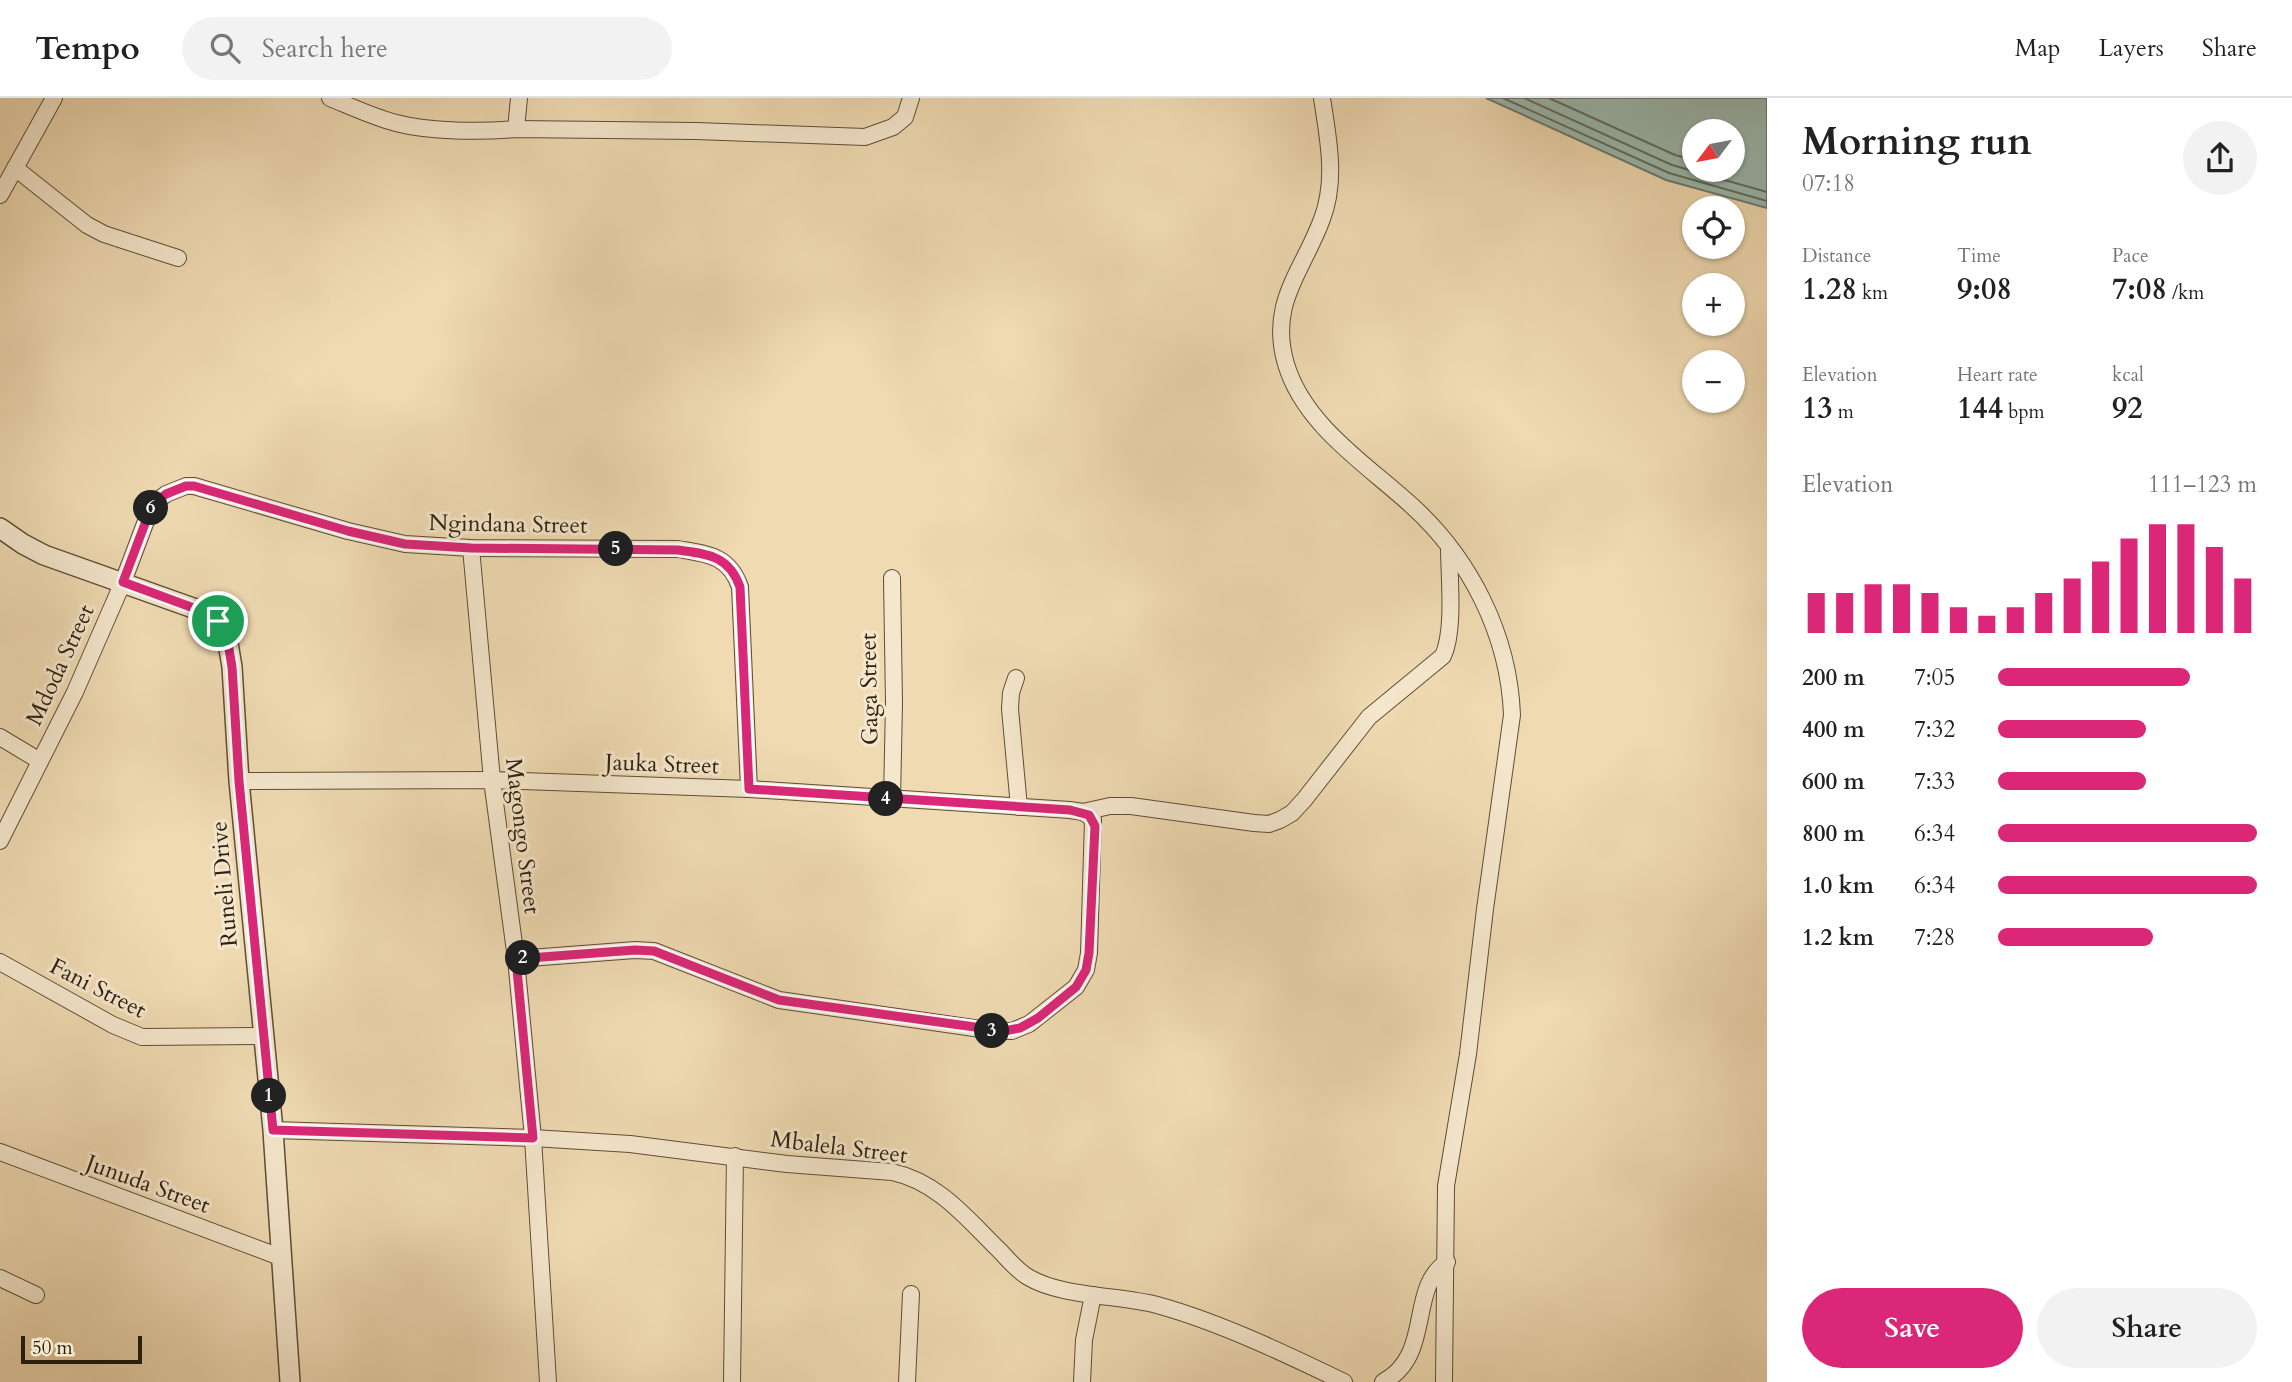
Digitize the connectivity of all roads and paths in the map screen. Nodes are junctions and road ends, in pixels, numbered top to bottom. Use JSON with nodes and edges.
{"nodes":[{"id":1,"x":54,"y":98,"type":"edge"},
{"id":2,"x":330,"y":98,"type":"edge"},
{"id":3,"x":519,"y":98,"type":"edge"},
{"id":4,"x":911,"y":98,"type":"edge"},
{"id":5,"x":1322,"y":98,"type":"edge"},
{"id":6,"x":516,"y":128,"type":"junction"},
{"id":7,"x":15,"y":168,"type":"junction"},
{"id":8,"x":0,"y":195,"type":"edge"},
{"id":9,"x":178,"y":258,"type":"dead end"},
{"id":10,"x":0,"y":528,"type":"edge"},
{"id":11,"x":1449,"y":547,"type":"junction"},
{"id":12,"x":471,"y":548,"type":"junction"},
{"id":13,"x":892,"y":578,"type":"dead end"},
{"id":14,"x":123,"y":582,"type":"junction"},
{"id":15,"x":1016,"y":678,"type":"dead end"},
{"id":16,"x":0,"y":737,"type":"edge"},
{"id":17,"x":40,"y":761,"type":"junction"},
{"id":18,"x":492,"y":780,"type":"junction"},
{"id":19,"x":239,"y":781,"type":"junction"},
{"id":20,"x":749,"y":789,"type":"junction"},
{"id":21,"x":892,"y":800,"type":"junction"},
{"id":22,"x":1019,"y":807,"type":"junction"},
{"id":23,"x":1083,"y":812,"type":"junction"},
{"id":24,"x":0,"y":841,"type":"edge"},
{"id":25,"x":516,"y":959,"type":"junction"},
{"id":26,"x":0,"y":962,"type":"edge"},
{"id":27,"x":263,"y":1036,"type":"junction"},
{"id":28,"x":273,"y":1130,"type":"junction"},
{"id":29,"x":533,"y":1138,"type":"junction"},
{"id":30,"x":0,"y":1152,"type":"edge"},
{"id":31,"x":735,"y":1156,"type":"junction"},
{"id":32,"x":280,"y":1257,"type":"junction"},
{"id":33,"x":1447,"y":1262,"type":"junction"},
{"id":34,"x":0,"y":1278,"type":"edge"},
{"id":35,"x":911,"y":1294,"type":"dead end"},
{"id":36,"x":36,"y":1295,"type":"dead end"},
{"id":37,"x":1093,"y":1295,"type":"junction"},
{"id":38,"x":290,"y":1382,"type":"edge"},
{"id":39,"x":548,"y":1382,"type":"edge"},
{"id":40,"x":732,"y":1382,"type":"edge"},
{"id":41,"x":907,"y":1382,"type":"edge"},
{"id":42,"x":1082,"y":1382,"type":"edge"},
{"id":43,"x":1344,"y":1382,"type":"edge"},
{"id":44,"x":1383,"y":1382,"type":"edge"},
{"id":45,"x":1444,"y":1382,"type":"edge"}],
"edges":[{"from":1,"to":7,"type":"street"},
{"from":2,"to":6,"type":"street"},
{"from":3,"to":6,"type":"street"},
{"from":4,"to":6,"type":"street"},
{"from":5,"to":11,"type":"street"},
{"from":7,"to":8,"type":"street"},
{"from":7,"to":9,"type":"street"},
{"from":10,"to":14,"type":"street","name":"Runeli Drive"},
{"from":11,"to":23,"type":"street","name":"Jauka Street"},
{"from":11,"to":33,"type":"street"},
{"from":12,"to":14,"type":"street","name":"Ngindana Street"},
{"from":12,"to":18,"type":"street","name":"Magongo Street"},
{"from":12,"to":20,"type":"street","name":"Ngindana Street"},
{"from":13,"to":21,"type":"street","name":"Gaga Street"},
{"from":14,"to":17,"type":"street","name":"Mdoda Street"},
{"from":14,"to":19,"type":"street","name":"Runeli Drive"},
{"from":15,"to":22,"type":"street"},
{"from":16,"to":17,"type":"street"},
{"from":17,"to":24,"type":"street","name":"Mdoda Street"},
{"from":18,"to":19,"type":"street","name":"Jauka Street"},
{"from":18,"to":20,"type":"street","name":"Jauka Street"},
{"from":18,"to":25,"type":"street","name":"Magongo Street"},
{"from":19,"to":27,"type":"street","name":"Runeli Drive"},
{"from":20,"to":21,"type":"street","name":"Jauka Street"},
{"from":21,"to":22,"type":"street","name":"Jauka Street"},
{"from":22,"to":23,"type":"street","name":"Jauka Street"},
{"from":23,"to":25,"type":"street"},
{"from":25,"to":29,"type":"street","name":"Magongo Street"},
{"from":26,"to":27,"type":"street","name":"Fani Street"},
{"from":27,"to":28,"type":"street","name":"Runeli Drive"},
{"from":28,"to":29,"type":"street","name":"Mbalela Street"},
{"from":28,"to":32,"type":"street","name":"Runeli Drive"},
{"from":29,"to":31,"type":"street","name":"Mbalela Street"},
{"from":29,"to":39,"type":"street","name":"Magongo Street"},
{"from":30,"to":32,"type":"street","name":"Junuda Street"},
{"from":31,"to":37,"type":"street","name":"Mbalela Street"},
{"from":31,"to":40,"type":"street"},
{"from":32,"to":38,"type":"street","name":"Runeli Drive"},
{"from":33,"to":44,"type":"street"},
{"from":33,"to":45,"type":"street"},
{"from":34,"to":36,"type":"street"},
{"from":35,"to":41,"type":"street"},
{"from":37,"to":42,"type":"street"},
{"from":37,"to":43,"type":"street","name":"Mbalela Street"}]}
